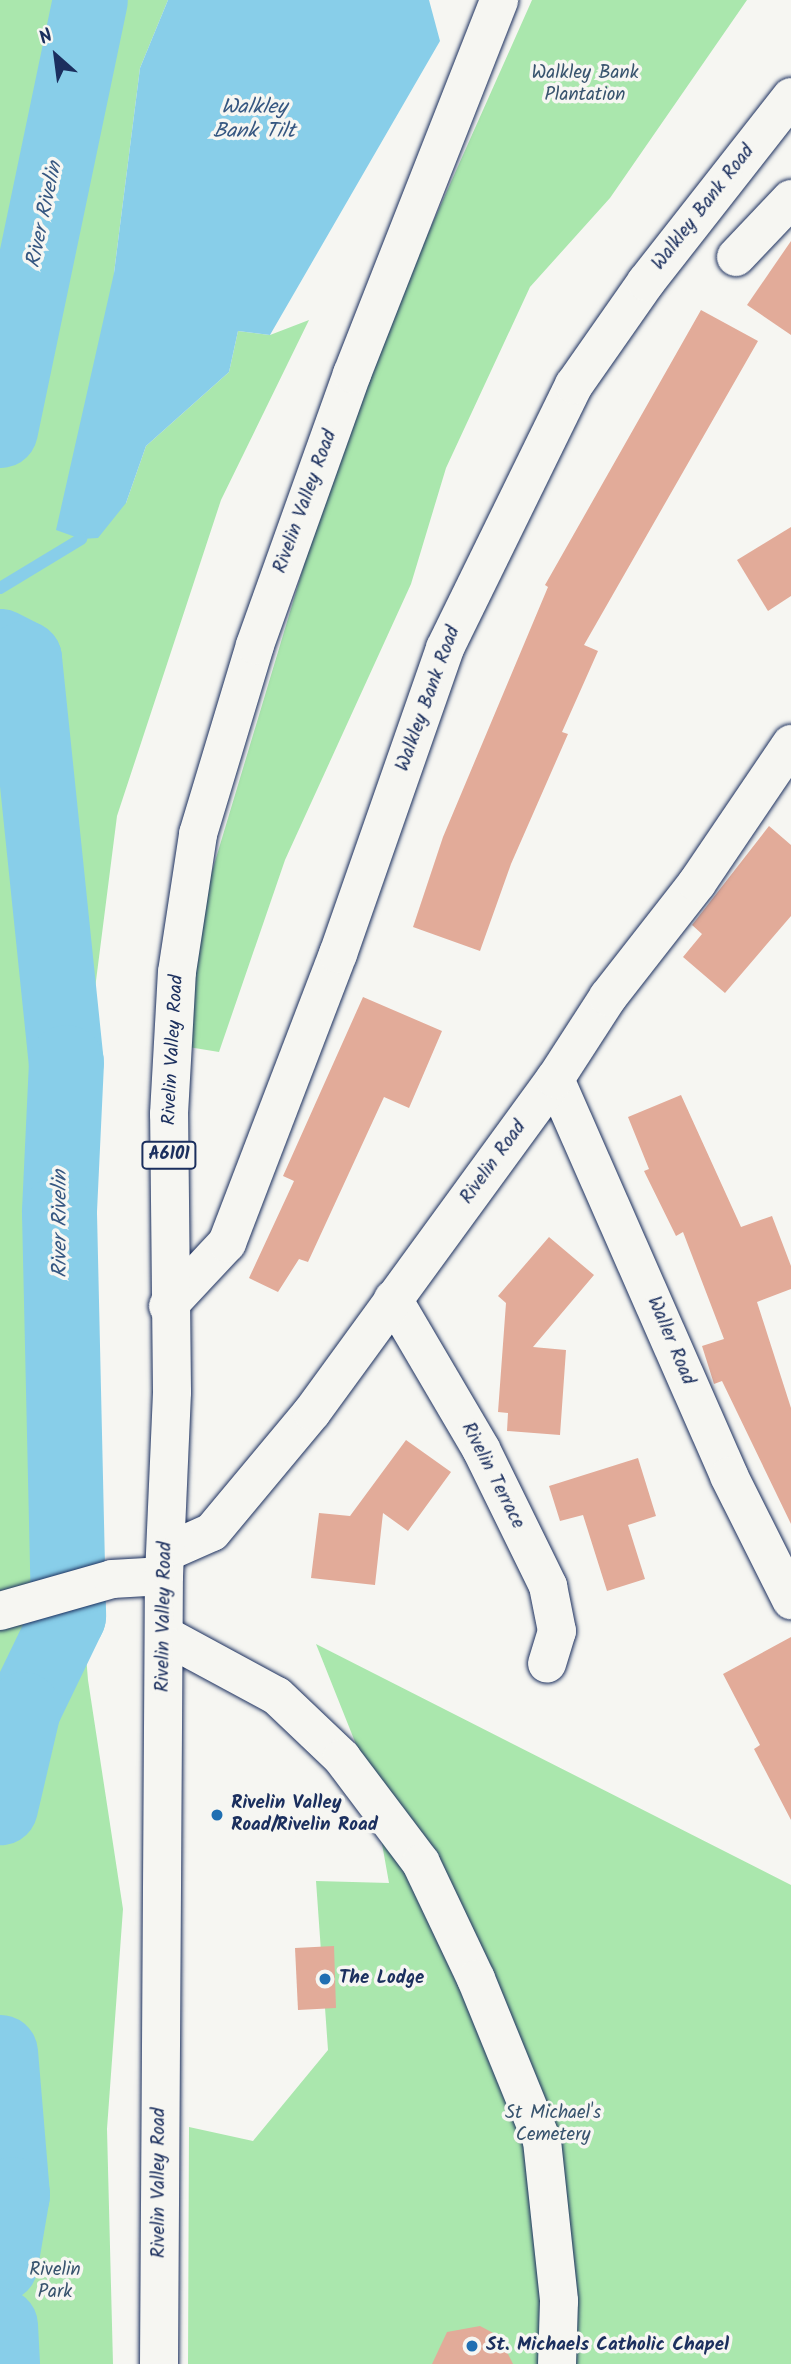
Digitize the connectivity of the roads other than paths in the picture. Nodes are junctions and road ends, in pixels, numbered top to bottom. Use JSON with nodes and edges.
{"nodes":[{"id":1,"x":499,"y":0,"type":"edge"},
{"id":2,"x":791,"y":97,"type":"edge"},
{"id":3,"x":791,"y":199,"type":"edge"},
{"id":4,"x":736,"y":257,"type":"dead end"},
{"id":5,"x":791,"y":744,"type":"edge"},
{"id":6,"x":555,"y":1079,"type":"junction"},
{"id":7,"x":393,"y":1299,"type":"junction"},
{"id":8,"x":168,"y":1306,"type":"junction"},
{"id":9,"x":165,"y":1564,"type":"junction"},
{"id":10,"x":791,"y":1600,"type":"edge"},
{"id":11,"x":12,"y":1607,"type":"edge"},
{"id":12,"x":164,"y":1635,"type":"junction"},
{"id":13,"x":547,"y":1662,"type":"dead end"},
{"id":14,"x":159,"y":2364,"type":"edge"},
{"id":15,"x":557,"y":2364,"type":"edge"}],
"edges":[{"from":1,"to":8,"type":"street","name":"Rivelin Valley Road","number":"A6101"},
{"from":2,"to":8,"type":"street","name":"Walkley Bank Road"},
{"from":3,"to":4,"type":"street"},
{"from":5,"to":6,"type":"street","name":"Rivelin Road"},
{"from":6,"to":7,"type":"street","name":"Rivelin Road"},
{"from":6,"to":10,"type":"street","name":"Waller Road"},
{"from":7,"to":9,"type":"street","name":"Rivelin Road"},
{"from":7,"to":13,"type":"street","name":"Rivelin Terrace"},
{"from":8,"to":9,"type":"street","name":"Rivelin Valley Road","number":"A6101"},
{"from":9,"to":11,"type":"street"},
{"from":9,"to":12,"type":"street","name":"Rivelin Valley Road","number":"A6101"},
{"from":12,"to":14,"type":"street","name":"Rivelin Valley Road","number":"A6101"},
{"from":12,"to":15,"type":"street"}]}
